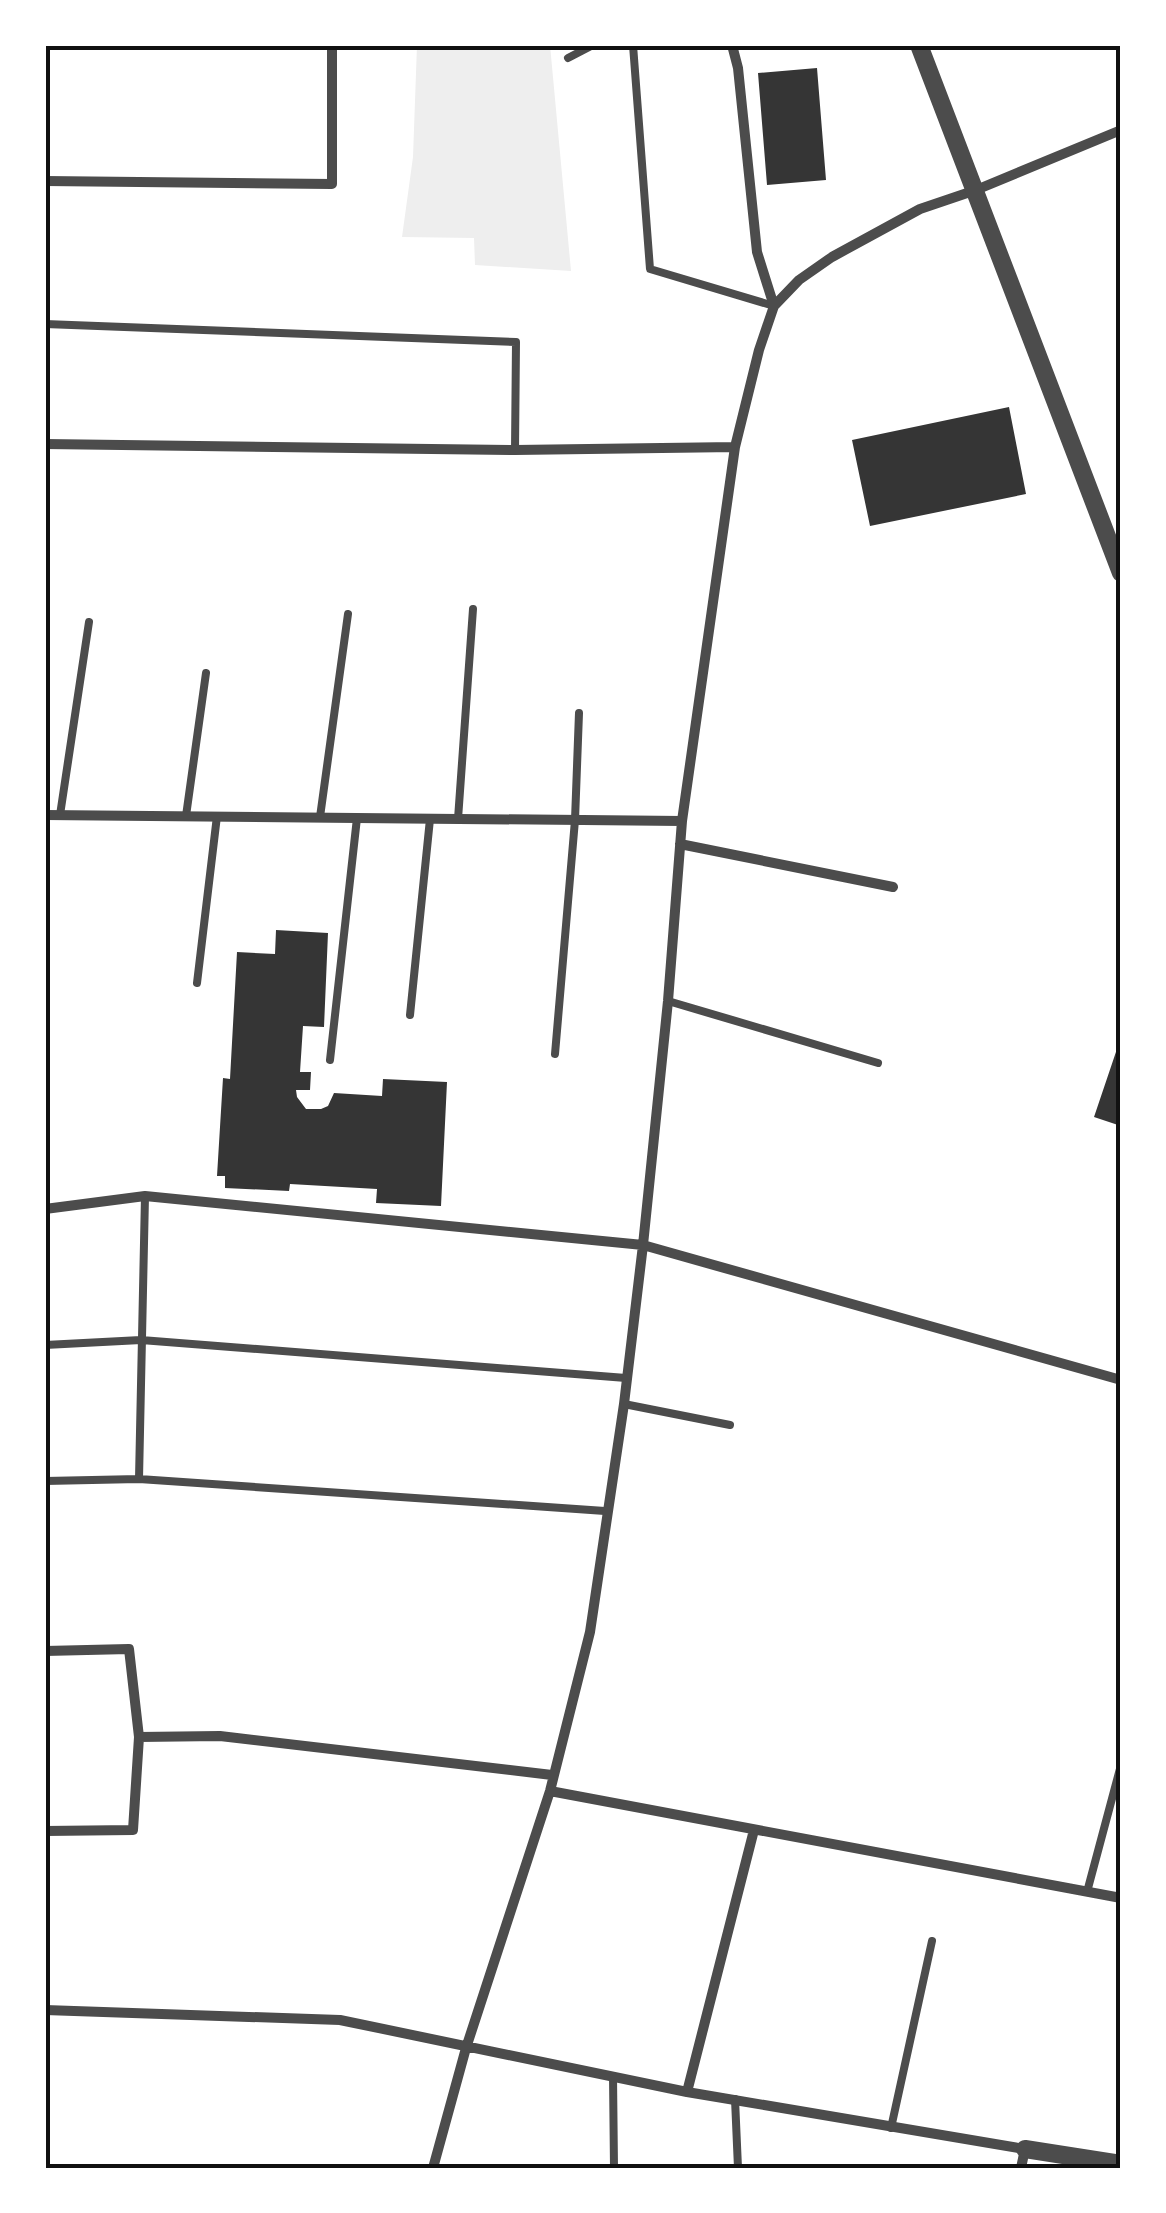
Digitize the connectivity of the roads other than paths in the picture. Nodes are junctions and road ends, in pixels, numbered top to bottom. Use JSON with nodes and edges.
{"nodes":[{"id":1,"x":332,"y":45,"type":"edge"},
{"id":2,"x":593,"y":45,"type":"edge"},
{"id":3,"x":633,"y":45,"type":"edge"},
{"id":4,"x":732,"y":45,"type":"edge"},
{"id":5,"x":919,"y":45,"type":"edge"},
{"id":6,"x":568,"y":58,"type":"dead end"},
{"id":7,"x":1121,"y":130,"type":"edge"},
{"id":8,"x":45,"y":181,"type":"edge"},
{"id":9,"x":976,"y":190,"type":"junction"},
{"id":10,"x":774,"y":306,"type":"junction"},
{"id":11,"x":45,"y":324,"type":"edge"},
{"id":12,"x":45,"y":444,"type":"edge"},
{"id":13,"x":736,"y":447,"type":"junction"},
{"id":14,"x":515,"y":450,"type":"junction"},
{"id":15,"x":1121,"y":573,"type":"edge"},
{"id":16,"x":473,"y":610,"type":"dead end"},
{"id":17,"x":348,"y":614,"type":"dead end"},
{"id":18,"x":89,"y":622,"type":"dead end"},
{"id":19,"x":206,"y":673,"type":"dead end"},
{"id":20,"x":579,"y":713,"type":"dead end"},
{"id":21,"x":45,"y":814,"type":"edge"},
{"id":22,"x":60,"y":815,"type":"junction"},
{"id":23,"x":186,"y":816,"type":"junction"},
{"id":24,"x":217,"y":816,"type":"junction"},
{"id":25,"x":320,"y":818,"type":"junction"},
{"id":26,"x":357,"y":818,"type":"junction"},
{"id":27,"x":430,"y":819,"type":"junction"},
{"id":28,"x":458,"y":819,"type":"junction"},
{"id":29,"x":575,"y":820,"type":"junction"},
{"id":30,"x":682,"y":822,"type":"junction"},
{"id":31,"x":680,"y":844,"type":"junction"},
{"id":32,"x":893,"y":887,"type":"dead end"},
{"id":33,"x":198,"y":983,"type":"dead end"},
{"id":34,"x":668,"y":1000,"type":"junction"},
{"id":35,"x":410,"y":1015,"type":"dead end"},
{"id":36,"x":556,"y":1054,"type":"dead end"},
{"id":37,"x":330,"y":1060,"type":"dead end"},
{"id":38,"x":878,"y":1063,"type":"dead end"},
{"id":39,"x":146,"y":1196,"type":"junction"},
{"id":40,"x":45,"y":1209,"type":"edge"},
{"id":41,"x":643,"y":1245,"type":"junction"},
{"id":42,"x":141,"y":1340,"type":"junction"},
{"id":43,"x":45,"y":1344,"type":"edge"},
{"id":44,"x":626,"y":1378,"type":"junction"},
{"id":45,"x":1121,"y":1380,"type":"edge"},
{"id":46,"x":624,"y":1404,"type":"junction"},
{"id":47,"x":730,"y":1425,"type":"dead end"},
{"id":48,"x":139,"y":1479,"type":"junction"},
{"id":49,"x":45,"y":1480,"type":"edge"},
{"id":50,"x":606,"y":1511,"type":"junction"},
{"id":51,"x":45,"y":1651,"type":"edge"},
{"id":52,"x":139,"y":1737,"type":"junction"},
{"id":53,"x":1121,"y":1765,"type":"edge"},
{"id":54,"x":552,"y":1774,"type":"junction"},
{"id":55,"x":550,"y":1791,"type":"junction"},
{"id":56,"x":754,"y":1830,"type":"junction"},
{"id":57,"x":45,"y":1831,"type":"edge"},
{"id":58,"x":1088,"y":1892,"type":"junction"},
{"id":59,"x":1121,"y":1898,"type":"edge"},
{"id":60,"x":932,"y":1940,"type":"dead end"},
{"id":61,"x":45,"y":2010,"type":"edge"},
{"id":62,"x":466,"y":2048,"type":"junction"},
{"id":63,"x":613,"y":2076,"type":"junction"},
{"id":64,"x":688,"y":2092,"type":"junction"},
{"id":65,"x":735,"y":2099,"type":"junction"},
{"id":66,"x":891,"y":2128,"type":"junction"},
{"id":67,"x":1026,"y":2149,"type":"junction"},
{"id":68,"x":1121,"y":2164,"type":"edge"},
{"id":69,"x":434,"y":2168,"type":"edge"},
{"id":70,"x":614,"y":2168,"type":"edge"},
{"id":71,"x":738,"y":2168,"type":"edge"},
{"id":72,"x":1020,"y":2168,"type":"edge"}],
"edges":[{"from":1,"to":8,"type":"street"},
{"from":2,"to":6,"type":"lane"},
{"from":3,"to":10,"type":"lane"},
{"from":4,"to":10,"type":"street"},
{"from":5,"to":9,"type":"street"},
{"from":7,"to":9,"type":"street"},
{"from":9,"to":10,"type":"street"},
{"from":9,"to":15,"type":"street"},
{"from":10,"to":13,"type":"street"},
{"from":11,"to":14,"type":"lane"},
{"from":12,"to":14,"type":"street"},
{"from":13,"to":14,"type":"street"},
{"from":13,"to":30,"type":"street"},
{"from":16,"to":28,"type":"lane"},
{"from":17,"to":25,"type":"lane"},
{"from":18,"to":22,"type":"lane"},
{"from":19,"to":23,"type":"lane"},
{"from":20,"to":29,"type":"lane"},
{"from":21,"to":22,"type":"street"},
{"from":22,"to":23,"type":"street"},
{"from":23,"to":24,"type":"street"},
{"from":24,"to":25,"type":"street"},
{"from":24,"to":33,"type":"lane"},
{"from":25,"to":26,"type":"street"},
{"from":26,"to":27,"type":"street"},
{"from":26,"to":37,"type":"lane"},
{"from":27,"to":28,"type":"street"},
{"from":27,"to":35,"type":"lane"},
{"from":28,"to":29,"type":"street"},
{"from":29,"to":30,"type":"street"},
{"from":29,"to":36,"type":"lane"},
{"from":30,"to":31,"type":"street"},
{"from":31,"to":32,"type":"street"},
{"from":31,"to":34,"type":"street"},
{"from":34,"to":38,"type":"lane"},
{"from":34,"to":41,"type":"street"},
{"from":39,"to":40,"type":"street"},
{"from":39,"to":41,"type":"street"},
{"from":39,"to":42,"type":"lane"},
{"from":41,"to":44,"type":"street"},
{"from":41,"to":45,"type":"street"},
{"from":42,"to":43,"type":"lane"},
{"from":42,"to":44,"type":"lane"},
{"from":42,"to":48,"type":"lane"},
{"from":44,"to":46,"type":"street"},
{"from":46,"to":47,"type":"lane"},
{"from":46,"to":50,"type":"street"},
{"from":48,"to":49,"type":"lane"},
{"from":48,"to":50,"type":"lane"},
{"from":50,"to":54,"type":"street"},
{"from":51,"to":52,"type":"street"},
{"from":52,"to":54,"type":"street"},
{"from":52,"to":57,"type":"street"},
{"from":53,"to":58,"type":"lane"},
{"from":54,"to":55,"type":"street"},
{"from":55,"to":56,"type":"street"},
{"from":55,"to":62,"type":"street"},
{"from":56,"to":58,"type":"street"},
{"from":56,"to":64,"type":"street"},
{"from":58,"to":59,"type":"street"},
{"from":60,"to":66,"type":"lane"},
{"from":61,"to":62,"type":"street"},
{"from":62,"to":63,"type":"street"},
{"from":62,"to":69,"type":"street"},
{"from":63,"to":64,"type":"street"},
{"from":63,"to":70,"type":"lane"},
{"from":64,"to":65,"type":"street"},
{"from":65,"to":66,"type":"street"},
{"from":65,"to":71,"type":"lane"},
{"from":66,"to":67,"type":"street"},
{"from":67,"to":68,"type":"street"},
{"from":67,"to":72,"type":"street"}]}
